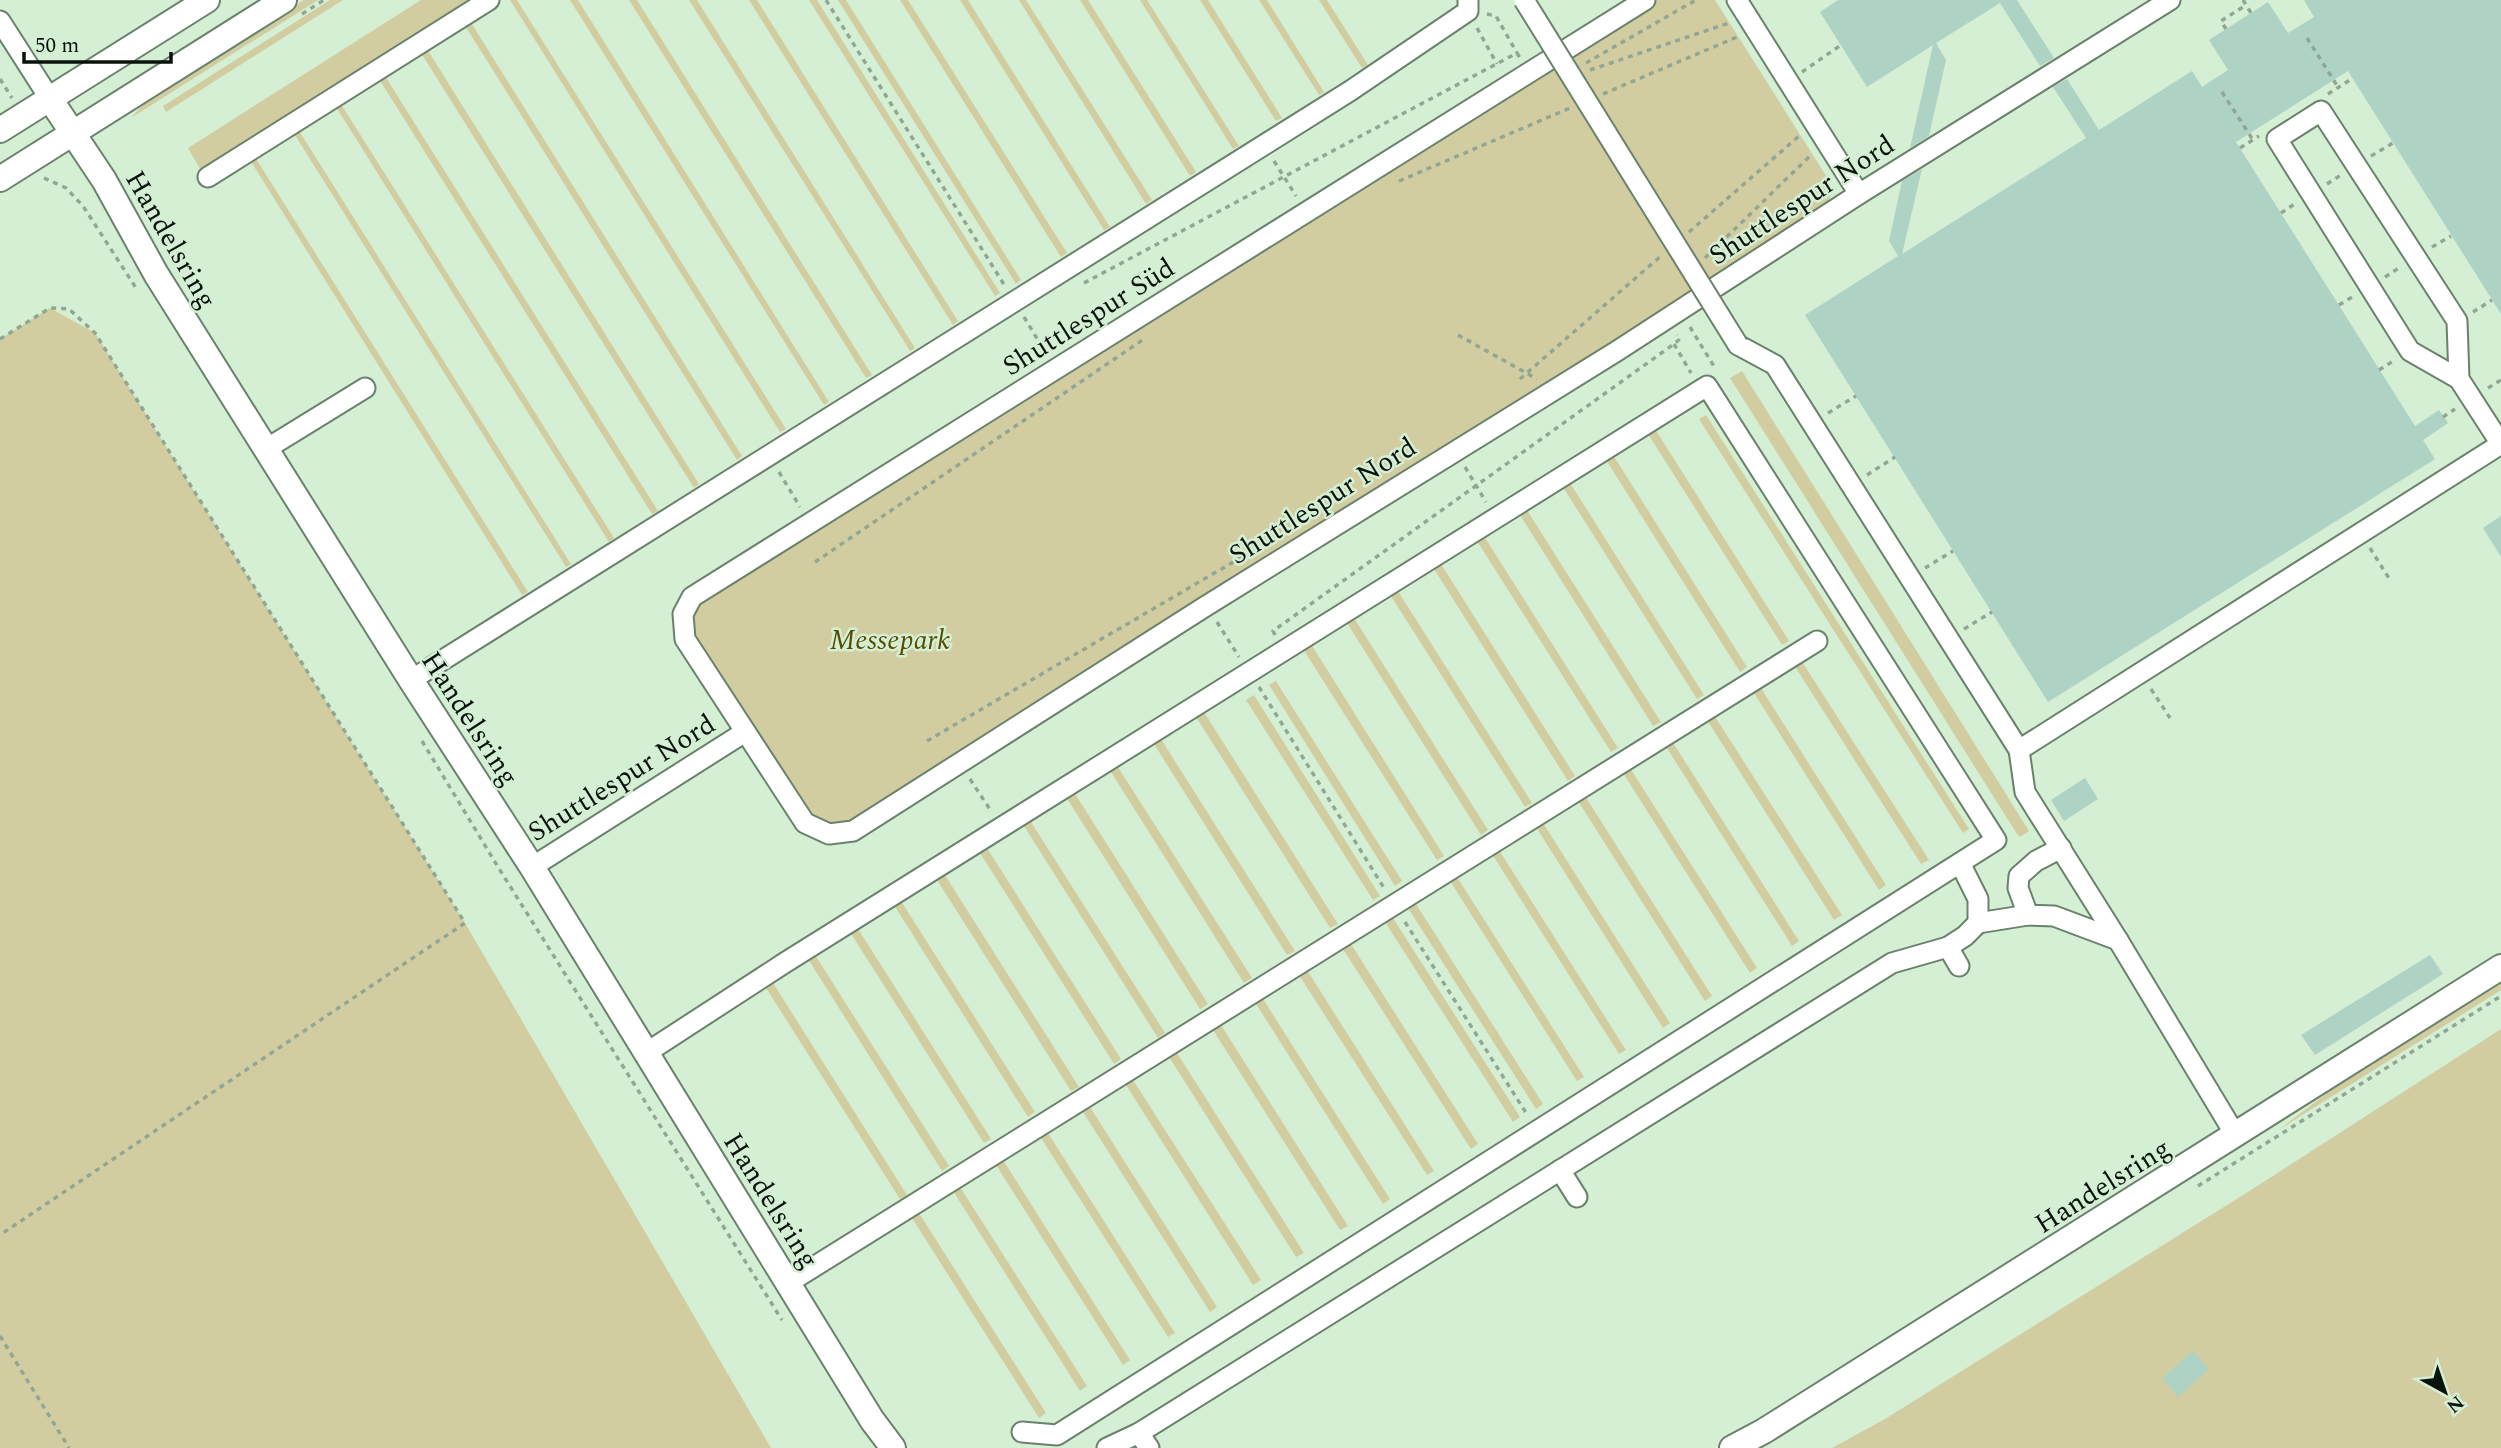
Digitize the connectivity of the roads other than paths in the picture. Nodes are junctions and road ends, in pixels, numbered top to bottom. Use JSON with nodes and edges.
{"nodes":[{"id":1,"x":207,"y":0,"type":"edge"},
{"id":2,"x":284,"y":0,"type":"edge"},
{"id":3,"x":489,"y":0,"type":"edge"},
{"id":4,"x":1468,"y":0,"type":"edge"},
{"id":5,"x":1524,"y":0,"type":"edge"},
{"id":6,"x":1645,"y":0,"type":"edge"},
{"id":7,"x":2170,"y":0,"type":"edge"},
{"id":8,"x":1742,"y":8,"type":"edge"},
{"id":9,"x":0,"y":21,"type":"edge"},
{"id":10,"x":50,"y":99,"type":"junction"},
{"id":11,"x":0,"y":130,"type":"edge"},
{"id":12,"x":73,"y":133,"type":"junction"},
{"id":13,"x":208,"y":177,"type":"dead end"},
{"id":14,"x":0,"y":179,"type":"edge"},
{"id":15,"x":1858,"y":194,"type":"junction"},
{"id":16,"x":2459,"y":379,"type":"junction"},
{"id":17,"x":365,"y":388,"type":"dead end"},
{"id":18,"x":2501,"y":444,"type":"edge"},
{"id":19,"x":266,"y":449,"type":"junction"},
{"id":20,"x":1817,"y":641,"type":"dead end"},
{"id":21,"x":411,"y":680,"type":"junction"},
{"id":22,"x":745,"y":732,"type":"junction"},
{"id":23,"x":2019,"y":750,"type":"junction"},
{"id":24,"x":2056,"y":841,"type":"junction"},
{"id":25,"x":1960,"y":863,"type":"junction"},
{"id":26,"x":532,"y":867,"type":"junction"},
{"id":27,"x":2028,"y":915,"type":"junction"},
{"id":28,"x":1978,"y":923,"type":"junction"},
{"id":29,"x":2118,"y":940,"type":"junction"},
{"id":30,"x":1948,"y":947,"type":"junction"},
{"id":31,"x":1959,"y":966,"type":"dead end"},
{"id":32,"x":2501,"y":967,"type":"edge"},
{"id":33,"x":646,"y":1053,"type":"junction"},
{"id":34,"x":2236,"y":1136,"type":"junction"},
{"id":35,"x":1560,"y":1170,"type":"junction"},
{"id":36,"x":1577,"y":1196,"type":"dead end"},
{"id":37,"x":788,"y":1283,"type":"junction"},
{"id":38,"x":1022,"y":1432,"type":"dead end"},
{"id":39,"x":1144,"y":1440,"type":"edge"},
{"id":40,"x":893,"y":1448,"type":"edge"},
{"id":41,"x":1107,"y":1448,"type":"edge"},
{"id":42,"x":1732,"y":1448,"type":"edge"}],
"edges":[{"from":1,"to":10,"type":"main road"},
{"from":2,"to":12,"type":"main road"},
{"from":3,"to":13,"type":"street"},
{"from":4,"to":21,"type":"street"},
{"from":5,"to":23,"type":"street","bridge":true},
{"from":6,"to":22,"type":"street","name":"Shuttlespur Süd"},
{"from":7,"to":15,"type":"street","name":"Shuttlespur Nord"},
{"from":8,"to":15,"type":"street"},
{"from":9,"to":10,"type":"street","name":"Handelsring"},
{"from":10,"to":11,"type":"main road"},
{"from":10,"to":12,"type":"main road","name":"Handelsring"},
{"from":12,"to":14,"type":"main road"},
{"from":12,"to":19,"type":"main road","name":"Handelsring"},
{"from":15,"to":22,"type":"street","name":"Shuttlespur Nord"},
{"from":16,"to":16,"type":"street"},
{"from":16,"to":18,"type":"street"},
{"from":17,"to":19,"type":"street"},
{"from":18,"to":23,"type":"street"},
{"from":19,"to":21,"type":"main road","name":"Handelsring"},
{"from":20,"to":37,"type":"street"},
{"from":21,"to":26,"type":"main road","name":"Handelsring"},
{"from":22,"to":26,"type":"street","name":"Shuttlespur Nord"},
{"from":23,"to":24,"type":"street"},
{"from":24,"to":27,"type":"street"},
{"from":24,"to":29,"type":"street"},
{"from":25,"to":28,"type":"street"},
{"from":25,"to":33,"type":"street"},
{"from":25,"to":38,"type":"street"},
{"from":26,"to":33,"type":"main road","name":"Handelsring"},
{"from":27,"to":28,"type":"street"},
{"from":27,"to":29,"type":"street"},
{"from":28,"to":30,"type":"street"},
{"from":29,"to":34,"type":"street"},
{"from":30,"to":31,"type":"street"},
{"from":30,"to":35,"type":"street"},
{"from":32,"to":34,"type":"main road","name":"Handelsring"},
{"from":33,"to":37,"type":"main road","name":"Handelsring"},
{"from":34,"to":42,"type":"main road","name":"Handelsring"},
{"from":35,"to":36,"type":"street"},
{"from":35,"to":39,"type":"street"},
{"from":37,"to":40,"type":"main road","name":"Handelsring"},
{"from":39,"to":41,"type":"street"}]}
